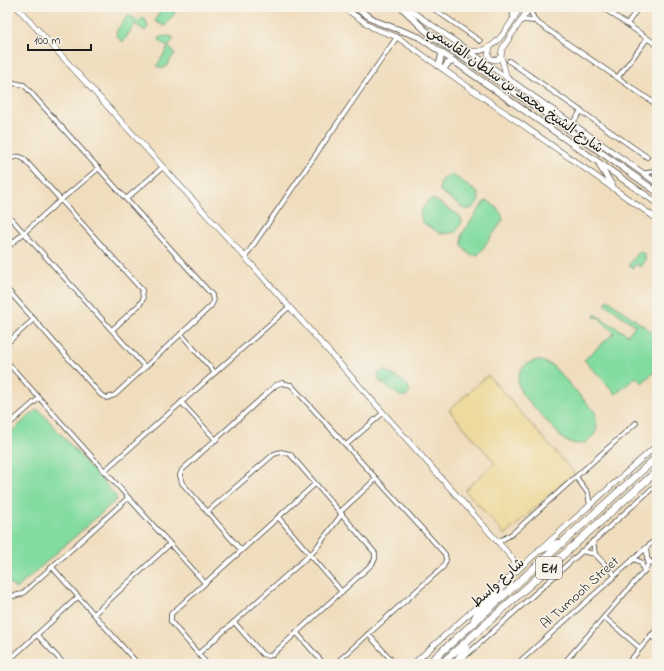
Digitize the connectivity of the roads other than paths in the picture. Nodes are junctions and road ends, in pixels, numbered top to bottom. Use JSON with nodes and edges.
{"nodes":[{"id":1,"x":17,"y":7,"type":"edge"},
{"id":2,"x":343,"y":7,"type":"edge"},
{"id":3,"x":354,"y":7,"type":"edge"},
{"id":4,"x":401,"y":7,"type":"edge"},
{"id":5,"x":406,"y":7,"type":"edge"},
{"id":6,"x":431,"y":7,"type":"edge"},
{"id":7,"x":512,"y":7,"type":"edge"},
{"id":8,"x":521,"y":7,"type":"edge"},
{"id":9,"x":530,"y":7,"type":"edge"},
{"id":10,"x":602,"y":7,"type":"edge"},
{"id":11,"x":639,"y":7,"type":"edge"},
{"id":12,"x":513,"y":18,"type":"junction"},
{"id":13,"x":521,"y":20,"type":"junction"},
{"id":14,"x":535,"y":21,"type":"junction"},
{"id":15,"x":627,"y":24,"type":"junction"},
{"id":16,"x":397,"y":37,"type":"junction"},
{"id":17,"x":647,"y":38,"type":"junction"},
{"id":18,"x":480,"y":41,"type":"dead end"},
{"id":19,"x":657,"y":45,"type":"edge"},
{"id":20,"x":490,"y":48,"type":"junction"},
{"id":21,"x":469,"y":51,"type":"junction"},
{"id":22,"x":442,"y":53,"type":"junction"},
{"id":23,"x":501,"y":57,"type":"junction"},
{"id":24,"x":454,"y":61,"type":"junction"},
{"id":25,"x":509,"y":61,"type":"dead end"},
{"id":26,"x":441,"y":68,"type":"junction"},
{"id":27,"x":618,"y":77,"type":"junction"},
{"id":28,"x":508,"y":79,"type":"junction"},
{"id":29,"x":7,"y":89,"type":"edge"},
{"id":30,"x":541,"y":103,"type":"junction"},
{"id":31,"x":657,"y":105,"type":"edge"},
{"id":32,"x":581,"y":111,"type":"junction"},
{"id":33,"x":554,"y":120,"type":"junction"},
{"id":34,"x":572,"y":124,"type":"junction"},
{"id":35,"x":647,"y":157,"type":"dead end"},
{"id":36,"x":596,"y":161,"type":"junction"},
{"id":37,"x":7,"y":162,"type":"edge"},
{"id":38,"x":163,"y":167,"type":"junction"},
{"id":39,"x":99,"y":168,"type":"junction"},
{"id":40,"x":657,"y":169,"type":"edge"},
{"id":41,"x":642,"y":173,"type":"junction"},
{"id":42,"x":657,"y":183,"type":"edge"},
{"id":43,"x":613,"y":187,"type":"junction"},
{"id":44,"x":657,"y":192,"type":"edge"},
{"id":45,"x":126,"y":199,"type":"junction"},
{"id":46,"x":61,"y":200,"type":"junction"},
{"id":47,"x":656,"y":203,"type":"edge"},
{"id":48,"x":7,"y":214,"type":"edge"},
{"id":49,"x":657,"y":219,"type":"edge"},
{"id":50,"x":24,"y":232,"type":"junction"},
{"id":51,"x":7,"y":248,"type":"edge"},
{"id":52,"x":245,"y":257,"type":"junction"},
{"id":53,"x":7,"y":289,"type":"edge"},
{"id":54,"x":288,"y":308,"type":"junction"},
{"id":55,"x":34,"y":319,"type":"junction"},
{"id":56,"x":112,"y":330,"type":"junction"},
{"id":57,"x":181,"y":334,"type":"junction"},
{"id":58,"x":7,"y":343,"type":"edge"},
{"id":59,"x":7,"y":362,"type":"edge"},
{"id":60,"x":145,"y":367,"type":"junction"},
{"id":61,"x":215,"y":373,"type":"junction"},
{"id":62,"x":38,"y":399,"type":"junction"},
{"id":63,"x":181,"y":402,"type":"junction"},
{"id":64,"x":383,"y":413,"type":"junction"},
{"id":65,"x":636,"y":423,"type":"dead end"},
{"id":66,"x":7,"y":426,"type":"edge"},
{"id":67,"x":216,"y":440,"type":"junction"},
{"id":68,"x":346,"y":445,"type":"junction"},
{"id":69,"x":657,"y":445,"type":"edge"},
{"id":70,"x":657,"y":457,"type":"edge"},
{"id":71,"x":104,"y":471,"type":"junction"},
{"id":72,"x":657,"y":472,"type":"edge"},
{"id":73,"x":576,"y":477,"type":"junction"},
{"id":74,"x":376,"y":479,"type":"junction"},
{"id":75,"x":315,"y":484,"type":"junction"},
{"id":76,"x":657,"y":484,"type":"edge"},
{"id":77,"x":588,"y":493,"type":"junction"},
{"id":78,"x":601,"y":496,"type":"junction"},
{"id":79,"x":128,"y":498,"type":"junction"},
{"id":80,"x":590,"y":506,"type":"junction"},
{"id":81,"x":207,"y":512,"type":"junction"},
{"id":82,"x":341,"y":513,"type":"junction"},
{"id":83,"x":278,"y":517,"type":"junction"},
{"id":84,"x":657,"y":538,"type":"edge"},
{"id":85,"x":566,"y":539,"type":"junction"},
{"id":86,"x":593,"y":541,"type":"junction"},
{"id":87,"x":498,"y":542,"type":"junction"},
{"id":88,"x":170,"y":544,"type":"junction"},
{"id":89,"x":646,"y":548,"type":"junction"},
{"id":90,"x":241,"y":550,"type":"junction"},
{"id":91,"x":540,"y":550,"type":"junction"},
{"id":92,"x":581,"y":551,"type":"junction"},
{"id":93,"x":595,"y":554,"type":"junction"},
{"id":94,"x":310,"y":555,"type":"junction"},
{"id":95,"x":513,"y":559,"type":"junction"},
{"id":96,"x":633,"y":559,"type":"junction"},
{"id":97,"x":647,"y":559,"type":"junction"},
{"id":98,"x":526,"y":563,"type":"junction"},
{"id":99,"x":52,"y":567,"type":"junction"},
{"id":100,"x":657,"y":567,"type":"edge"},
{"id":101,"x":517,"y":571,"type":"junction"},
{"id":102,"x":644,"y":571,"type":"junction"},
{"id":103,"x":615,"y":575,"type":"junction"},
{"id":104,"x":205,"y":583,"type":"junction"},
{"id":105,"x":502,"y":584,"type":"junction"},
{"id":106,"x":7,"y":592,"type":"edge"},
{"id":107,"x":342,"y":592,"type":"junction"},
{"id":108,"x":78,"y":597,"type":"junction"},
{"id":109,"x":94,"y":614,"type":"junction"},
{"id":110,"x":604,"y":617,"type":"junction"},
{"id":111,"x":234,"y":622,"type":"junction"},
{"id":112,"x":474,"y":623,"type":"junction"},
{"id":113,"x":483,"y":627,"type":"junction"},
{"id":114,"x":657,"y":629,"type":"edge"},
{"id":115,"x":296,"y":632,"type":"junction"},
{"id":116,"x":368,"y":634,"type":"junction"},
{"id":117,"x":37,"y":635,"type":"junction"},
{"id":118,"x":651,"y":636,"type":"junction"},
{"id":119,"x":657,"y":641,"type":"edge"},
{"id":120,"x":640,"y":648,"type":"junction"},
{"id":121,"x":198,"y":654,"type":"junction"},
{"id":122,"x":7,"y":662,"type":"edge"},
{"id":123,"x":64,"y":664,"type":"edge"},
{"id":124,"x":138,"y":664,"type":"edge"},
{"id":125,"x":207,"y":664,"type":"edge"},
{"id":126,"x":324,"y":664,"type":"edge"},
{"id":127,"x":334,"y":664,"type":"edge"},
{"id":128,"x":395,"y":664,"type":"edge"},
{"id":129,"x":413,"y":664,"type":"edge"},
{"id":130,"x":428,"y":664,"type":"edge"},
{"id":131,"x":441,"y":664,"type":"edge"},
{"id":132,"x":455,"y":664,"type":"edge"},
{"id":133,"x":517,"y":664,"type":"edge"},
{"id":134,"x":562,"y":664,"type":"edge"},
{"id":135,"x":627,"y":664,"type":"edge"}],
"edges":[{"from":1,"to":38,"type":"street"},
{"from":2,"to":16,"type":"street"},
{"from":3,"to":22,"type":"main road","name":"شارع الشيخ محمد بن سلطان القاسمي"},
{"from":4,"to":33,"type":"main road","name":"شارع الشيخ محمد بن سلطان القاسمي"},
{"from":5,"to":21,"type":"street"},
{"from":6,"to":18,"type":"street"},
{"from":7,"to":12,"type":"street"},
{"from":8,"to":12,"type":"street"},
{"from":9,"to":13,"type":"street"},
{"from":9,"to":14,"type":"street"},
{"from":10,"to":15,"type":"street"},
{"from":11,"to":15,"type":"street"},
{"from":12,"to":20,"type":"street"},
{"from":13,"to":14,"type":"street"},
{"from":13,"to":23,"type":"street"},
{"from":14,"to":27,"type":"street"},
{"from":15,"to":17,"type":"street"},
{"from":16,"to":26,"type":"street"},
{"from":16,"to":52,"type":"street"},
{"from":17,"to":19,"type":"street"},
{"from":17,"to":27,"type":"street"},
{"from":20,"to":21,"type":"street"},
{"from":20,"to":23,"type":"street"},
{"from":21,"to":28,"type":"street"},
{"from":22,"to":24,"type":"main road","name":"شارع الشيخ محمد بن سلطان القاسمي"},
{"from":22,"to":26,"type":"main road"},
{"from":23,"to":28,"type":"street"},
{"from":24,"to":26,"type":"main road"},
{"from":24,"to":36,"type":"main road","name":"شارع الشيخ محمد بن سلطان القاسمي"},
{"from":25,"to":32,"type":"street"},
{"from":26,"to":43,"type":"street"},
{"from":27,"to":31,"type":"street"},
{"from":28,"to":30,"type":"street"},
{"from":29,"to":39,"type":"street"},
{"from":30,"to":33,"type":"main road"},
{"from":30,"to":34,"type":"street"},
{"from":32,"to":34,"type":"street"},
{"from":32,"to":35,"type":"street"},
{"from":33,"to":44,"type":"main road","name":"شارع الشيخ محمد بن سلطان القاسمي"},
{"from":34,"to":41,"type":"street"},
{"from":36,"to":43,"type":"main road"},
{"from":36,"to":47,"type":"main road","name":"شارع الشيخ محمد بن سلطان القاسمي"},
{"from":37,"to":46,"type":"street"},
{"from":38,"to":45,"type":"street"},
{"from":38,"to":52,"type":"street"},
{"from":39,"to":45,"type":"street"},
{"from":39,"to":46,"type":"street"},
{"from":40,"to":41,"type":"street"},
{"from":40,"to":42,"type":"street"},
{"from":41,"to":42,"type":"street"},
{"from":43,"to":49,"type":"street"},
{"from":45,"to":57,"type":"street"},
{"from":46,"to":50,"type":"street"},
{"from":46,"to":56,"type":"street"},
{"from":48,"to":50,"type":"street"},
{"from":50,"to":51,"type":"street"},
{"from":50,"to":56,"type":"street"},
{"from":52,"to":54,"type":"street"},
{"from":53,"to":55,"type":"street"},
{"from":54,"to":61,"type":"street"},
{"from":54,"to":64,"type":"street"},
{"from":55,"to":58,"type":"street"},
{"from":55,"to":60,"type":"street"},
{"from":56,"to":60,"type":"street"},
{"from":57,"to":60,"type":"street"},
{"from":57,"to":61,"type":"street"},
{"from":59,"to":62,"type":"street"},
{"from":61,"to":63,"type":"street"},
{"from":62,"to":66,"type":"street"},
{"from":62,"to":71,"type":"street"},
{"from":63,"to":67,"type":"street"},
{"from":63,"to":71,"type":"street"},
{"from":64,"to":68,"type":"street"},
{"from":64,"to":87,"type":"street"},
{"from":65,"to":73,"type":"street"},
{"from":67,"to":68,"type":"street"},
{"from":67,"to":81,"type":"street"},
{"from":68,"to":74,"type":"street"},
{"from":69,"to":78,"type":"street"},
{"from":70,"to":85,"type":"highway","name":"شارع واسط","number":"E11"},
{"from":71,"to":79,"type":"street"},
{"from":72,"to":113,"type":"highway","name":"شارع واسط","number":"E11"},
{"from":73,"to":77,"type":"street"},
{"from":73,"to":87,"type":"street"},
{"from":74,"to":82,"type":"street"},
{"from":74,"to":116,"type":"street"},
{"from":75,"to":81,"type":"street"},
{"from":75,"to":82,"type":"street"},
{"from":75,"to":83,"type":"street"},
{"from":76,"to":86,"type":"street"},
{"from":77,"to":78,"type":"street"},
{"from":77,"to":80,"type":"street"},
{"from":78,"to":80,"type":"street"},
{"from":79,"to":88,"type":"street"},
{"from":79,"to":99,"type":"street"},
{"from":80,"to":91,"type":"street"},
{"from":81,"to":90,"type":"street"},
{"from":82,"to":94,"type":"street"},
{"from":82,"to":107,"type":"street"},
{"from":83,"to":90,"type":"street"},
{"from":83,"to":94,"type":"street"},
{"from":84,"to":89,"type":"street","name":"Al Tumooh Street"},
{"from":85,"to":91,"type":"highway"},
{"from":85,"to":112,"type":"highway","name":"شارع واسط","number":"E11"},
{"from":86,"to":92,"type":"street"},
{"from":86,"to":93,"type":"street"},
{"from":87,"to":95,"type":"street"},
{"from":88,"to":104,"type":"street"},
{"from":88,"to":109,"type":"street"},
{"from":89,"to":96,"type":"street","name":"Al Tumooh Street"},
{"from":89,"to":97,"type":"street"},
{"from":90,"to":104,"type":"street"},
{"from":91,"to":98,"type":"street"},
{"from":92,"to":93,"type":"street"},
{"from":92,"to":132,"type":"street"},
{"from":93,"to":103,"type":"street"},
{"from":94,"to":107,"type":"street"},
{"from":94,"to":111,"type":"street"},
{"from":95,"to":98,"type":"street"},
{"from":95,"to":101,"type":"street"},
{"from":96,"to":102,"type":"street"},
{"from":96,"to":103,"type":"street","name":"Al Tumooh Street"},
{"from":97,"to":100,"type":"street"},
{"from":97,"to":102,"type":"street"},
{"from":98,"to":101,"type":"street"},
{"from":99,"to":106,"type":"street"},
{"from":99,"to":108,"type":"street"},
{"from":101,"to":105,"type":"street"},
{"from":102,"to":110,"type":"street"},
{"from":103,"to":133,"type":"street","name":"Al Tumooh Street"},
{"from":104,"to":121,"type":"street"},
{"from":105,"to":112,"type":"highway"},
{"from":105,"to":129,"type":"street"},
{"from":107,"to":115,"type":"street"},
{"from":108,"to":109,"type":"street"},
{"from":108,"to":117,"type":"street"},
{"from":109,"to":124,"type":"street"},
{"from":110,"to":120,"type":"street"},
{"from":110,"to":134,"type":"street"},
{"from":111,"to":115,"type":"street"},
{"from":111,"to":121,"type":"street"},
{"from":112,"to":130,"type":"highway","name":"شارع واسط","number":"E11"},
{"from":113,"to":131,"type":"highway","name":"شارع واسط","number":"E11"},
{"from":113,"to":132,"type":"highway"},
{"from":114,"to":118,"type":"street"},
{"from":115,"to":126,"type":"street"},
{"from":116,"to":127,"type":"street"},
{"from":116,"to":128,"type":"street"},
{"from":117,"to":122,"type":"street"},
{"from":117,"to":123,"type":"street"},
{"from":118,"to":119,"type":"street"},
{"from":118,"to":120,"type":"street"},
{"from":120,"to":135,"type":"street"},
{"from":121,"to":125,"type":"street"}]}
